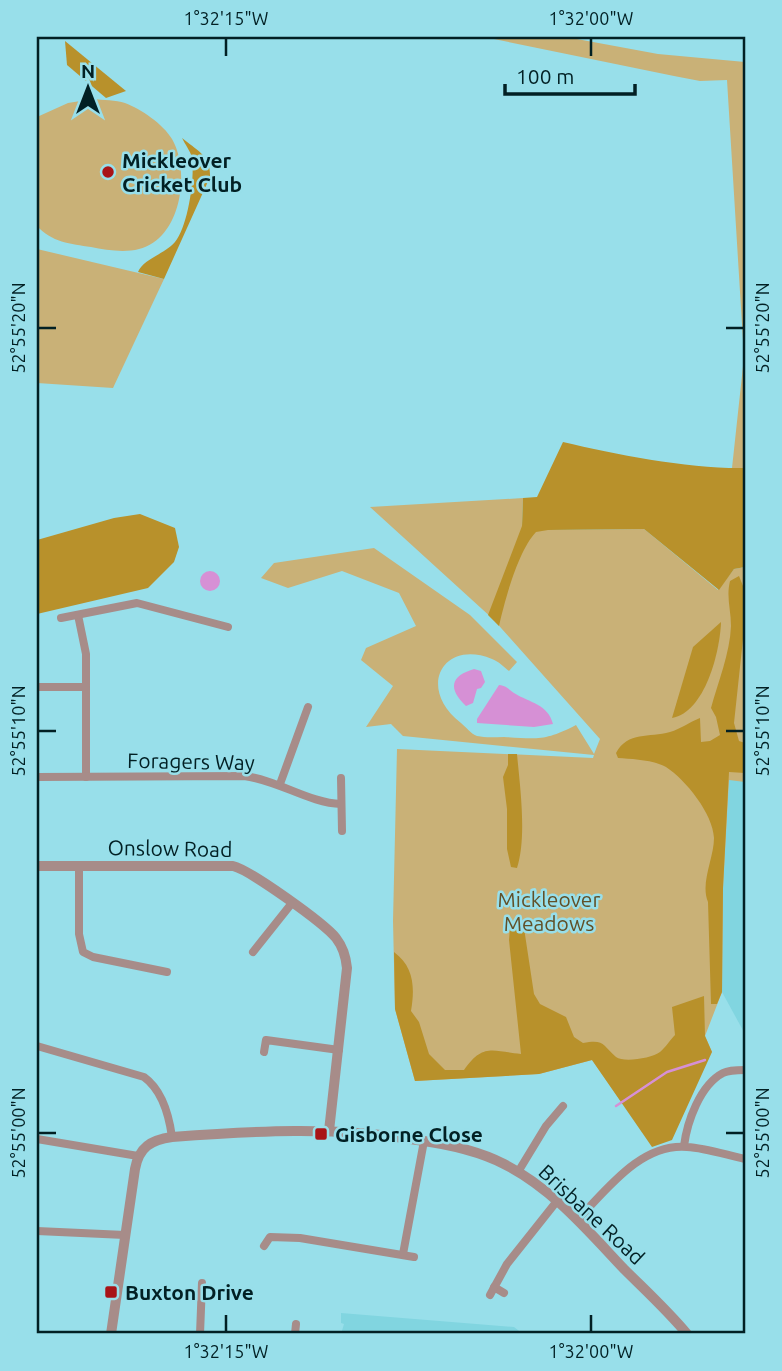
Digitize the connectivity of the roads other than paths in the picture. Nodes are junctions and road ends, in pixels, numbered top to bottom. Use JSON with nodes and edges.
{"nodes":[{"id":1,"x":78,"y":615,"type":"junction"},
{"id":2,"x":61,"y":618,"type":"dead end"},
{"id":3,"x":228,"y":627,"type":"dead end"},
{"id":4,"x":37,"y":687,"type":"edge"},
{"id":5,"x":86,"y":687,"type":"junction"},
{"id":6,"x":308,"y":707,"type":"dead end"},
{"id":7,"x":37,"y":777,"type":"edge"},
{"id":8,"x":86,"y":777,"type":"junction"},
{"id":9,"x":341,"y":778,"type":"dead end"},
{"id":10,"x":280,"y":784,"type":"junction"},
{"id":11,"x":341,"y":804,"type":"junction"},
{"id":12,"x":342,"y":831,"type":"dead end"},
{"id":13,"x":37,"y":866,"type":"edge"},
{"id":14,"x":79,"y":866,"type":"junction"},
{"id":15,"x":292,"y":903,"type":"junction"},
{"id":16,"x":255,"y":945,"type":"dead end"},
{"id":17,"x":167,"y":972,"type":"dead end"},
{"id":18,"x":37,"y":1046,"type":"edge"},
{"id":19,"x":339,"y":1050,"type":"junction"},
{"id":20,"x":264,"y":1052,"type":"dead end"},
{"id":21,"x":745,"y":1070,"type":"edge"},
{"id":22,"x":563,"y":1105,"type":"dead end"},
{"id":23,"x":544,"y":1110,"type":"dead end"},
{"id":24,"x":552,"y":1118,"type":"junction"},
{"id":25,"x":329,"y":1130,"type":"junction"},
{"id":26,"x":172,"y":1137,"type":"junction"},
{"id":27,"x":37,"y":1139,"type":"edge"},
{"id":28,"x":424,"y":1141,"type":"junction"},
{"id":29,"x":684,"y":1146,"type":"junction"},
{"id":30,"x":138,"y":1156,"type":"junction"},
{"id":31,"x":745,"y":1159,"type":"edge"},
{"id":32,"x":518,"y":1172,"type":"junction"},
{"id":33,"x":557,"y":1201,"type":"junction"},
{"id":34,"x":577,"y":1220,"type":"junction"},
{"id":35,"x":37,"y":1231,"type":"edge"},
{"id":36,"x":125,"y":1235,"type":"junction"},
{"id":37,"x":264,"y":1246,"type":"dead end"},
{"id":38,"x":403,"y":1254,"type":"junction"},
{"id":39,"x":414,"y":1257,"type":"dead end"},
{"id":40,"x":202,"y":1283,"type":"dead end"},
{"id":41,"x":504,"y":1293,"type":"dead end"},
{"id":42,"x":189,"y":1320,"type":"dead end"},
{"id":43,"x":200,"y":1320,"type":"junction"},
{"id":44,"x":296,"y":1324,"type":"dead end"},
{"id":45,"x":111,"y":1334,"type":"edge"},
{"id":46,"x":200,"y":1334,"type":"edge"},
{"id":47,"x":295,"y":1334,"type":"edge"},
{"id":48,"x":687,"y":1334,"type":"edge"}],
"edges":[{"from":1,"to":2,"type":"street"},
{"from":1,"to":3,"type":"street"},
{"from":1,"to":5,"type":"street"},
{"from":4,"to":5,"type":"street"},
{"from":5,"to":8,"type":"street"},
{"from":6,"to":10,"type":"street"},
{"from":7,"to":8,"type":"street","name":"Foragers Way"},
{"from":8,"to":10,"type":"street","name":"Foragers Way"},
{"from":9,"to":11,"type":"street"},
{"from":10,"to":11,"type":"street","name":"Foragers Way"},
{"from":11,"to":12,"type":"street"},
{"from":13,"to":14,"type":"street","name":"Onslow Road"},
{"from":14,"to":15,"type":"street","name":"Onslow Road"},
{"from":14,"to":17,"type":"street"},
{"from":15,"to":16,"type":"street"},
{"from":15,"to":19,"type":"street","name":"Onslow Road"},
{"from":18,"to":26,"type":"street"},
{"from":19,"to":20,"type":"street"},
{"from":19,"to":25,"type":"street","name":"Onslow Road"},
{"from":21,"to":29,"type":"street"},
{"from":22,"to":24,"type":"street"},
{"from":23,"to":24,"type":"street"},
{"from":24,"to":32,"type":"street"},
{"from":25,"to":26,"type":"street"},
{"from":25,"to":28,"type":"street","name":"Brisbane Road"},
{"from":26,"to":30,"type":"street"},
{"from":27,"to":30,"type":"street"},
{"from":28,"to":32,"type":"street","name":"Brisbane Road"},
{"from":28,"to":38,"type":"street"},
{"from":29,"to":31,"type":"street"},
{"from":29,"to":34,"type":"street"},
{"from":30,"to":36,"type":"street"},
{"from":32,"to":33,"type":"street","name":"Brisbane Road"},
{"from":33,"to":34,"type":"street","name":"Brisbane Road"},
{"from":33,"to":41,"type":"street"},
{"from":34,"to":48,"type":"street","name":"Brisbane Road"},
{"from":35,"to":36,"type":"street"},
{"from":36,"to":45,"type":"street"},
{"from":37,"to":38,"type":"street"},
{"from":38,"to":39,"type":"street"},
{"from":40,"to":43,"type":"street"},
{"from":42,"to":43,"type":"street"},
{"from":43,"to":46,"type":"street"},
{"from":44,"to":47,"type":"street"}]}
